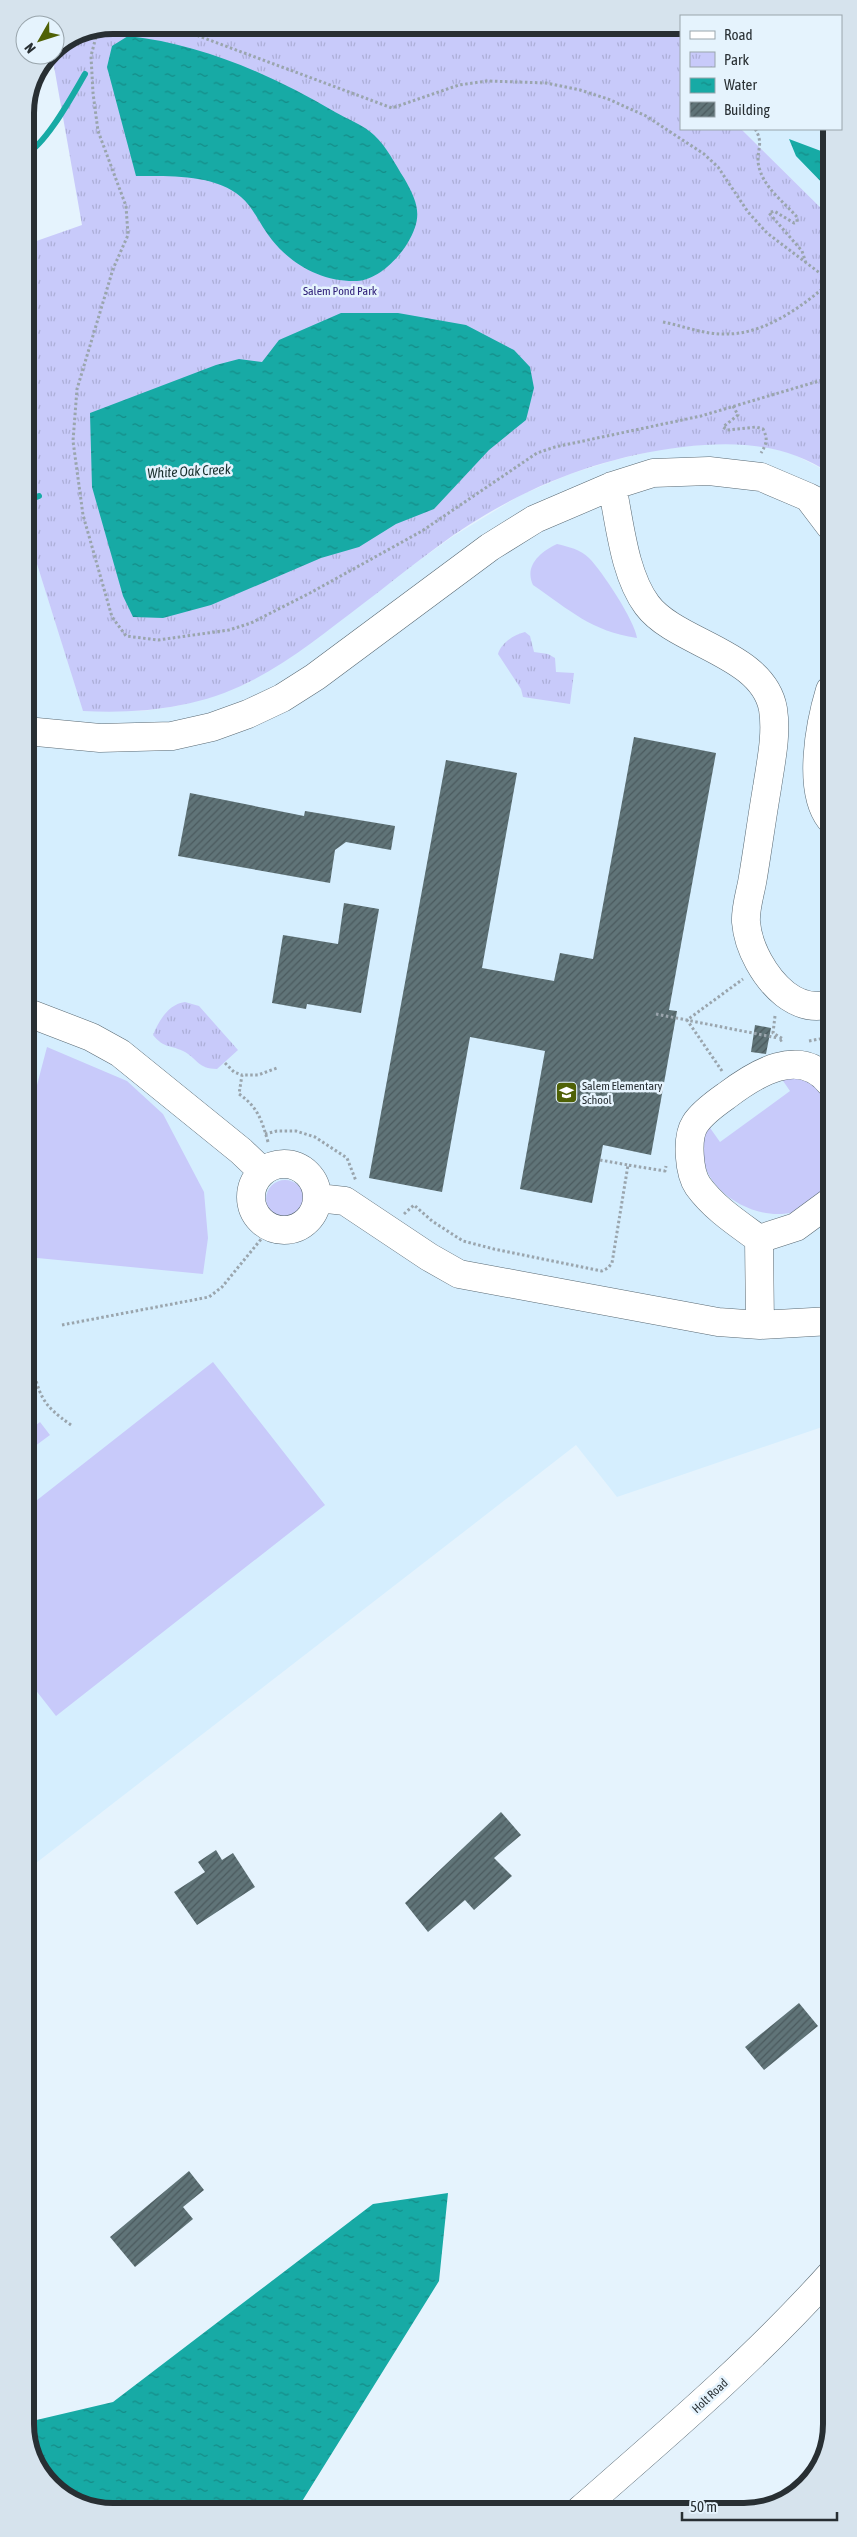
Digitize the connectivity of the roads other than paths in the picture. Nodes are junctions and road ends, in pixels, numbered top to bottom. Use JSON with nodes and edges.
{"nodes":[{"id":1,"x":612,"y":486,"type":"junction"},
{"id":2,"x":819,"y":503,"type":"edge"},
{"id":3,"x":823,"y":722,"type":"edge"},
{"id":4,"x":34,"y":732,"type":"edge"},
{"id":5,"x":823,"y":802,"type":"edge"},
{"id":6,"x":823,"y":1005,"type":"edge"},
{"id":7,"x":34,"y":1015,"type":"edge"},
{"id":8,"x":823,"y":1077,"type":"edge"},
{"id":9,"x":268,"y":1168,"type":"junction"},
{"id":10,"x":318,"y":1198,"type":"junction"},
{"id":11,"x":823,"y":1207,"type":"edge"},
{"id":12,"x":759,"y":1239,"type":"junction"},
{"id":13,"x":823,"y":1321,"type":"edge"},
{"id":14,"x":760,"y":1325,"type":"junction"},
{"id":15,"x":823,"y":2283,"type":"edge"},
{"id":16,"x":588,"y":2503,"type":"edge"}],
"edges":[{"from":1,"to":2,"type":"street"},
{"from":1,"to":4,"type":"street"},
{"from":1,"to":6,"type":"street"},
{"from":3,"to":5,"type":"street"},
{"from":7,"to":9,"type":"street"},
{"from":8,"to":12,"type":"street"},
{"from":9,"to":10,"type":"street"},
{"from":9,"to":10,"type":"street"},
{"from":10,"to":14,"type":"street"},
{"from":11,"to":12,"type":"street"},
{"from":12,"to":14,"type":"street"},
{"from":13,"to":14,"type":"street"},
{"from":15,"to":16,"type":"street","name":"Holt Road"}]}
